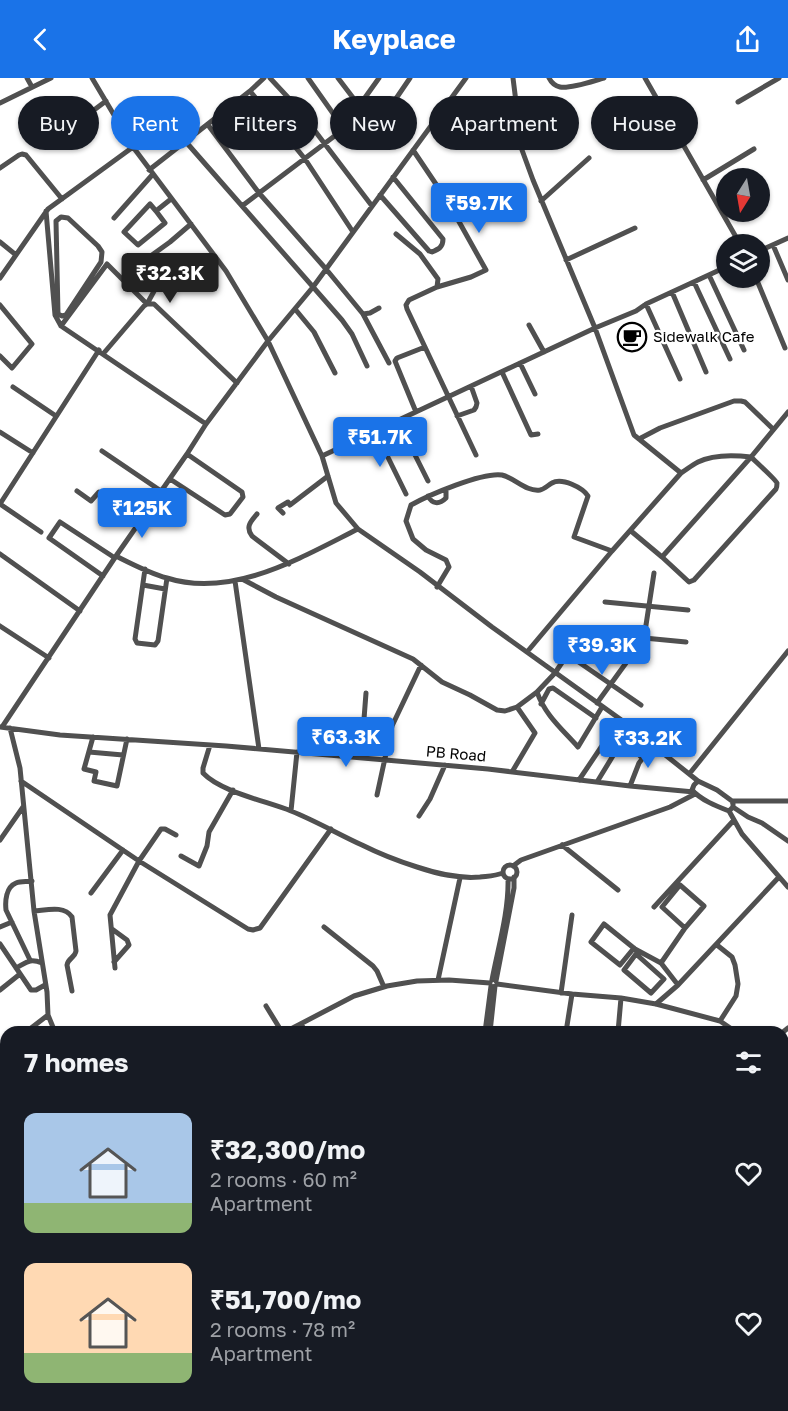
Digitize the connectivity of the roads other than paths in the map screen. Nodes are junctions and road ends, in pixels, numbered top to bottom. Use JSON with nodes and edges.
{"nodes":[{"id":1,"x":27,"y":78,"type":"edge"},
{"id":2,"x":51,"y":78,"type":"edge"},
{"id":3,"x":92,"y":78,"type":"edge"},
{"id":4,"x":264,"y":78,"type":"edge"},
{"id":5,"x":270,"y":78,"type":"edge"},
{"id":6,"x":308,"y":78,"type":"edge"},
{"id":7,"x":339,"y":78,"type":"edge"},
{"id":8,"x":379,"y":78,"type":"edge"},
{"id":9,"x":410,"y":78,"type":"edge"},
{"id":10,"x":466,"y":78,"type":"edge"},
{"id":11,"x":513,"y":78,"type":"edge"},
{"id":12,"x":549,"y":78,"type":"edge"},
{"id":13,"x":604,"y":78,"type":"edge"},
{"id":14,"x":645,"y":78,"type":"edge"},
{"id":15,"x":779,"y":78,"type":"edge"},
{"id":16,"x":32,"y":87,"type":"junction"},
{"id":17,"x":250,"y":91,"type":"junction"},
{"id":18,"x":352,"y":96,"type":"edge"},
{"id":19,"x":366,"y":96,"type":"edge"},
{"id":20,"x":397,"y":96,"type":"edge"},
{"id":21,"x":452,"y":96,"type":"edge"},
{"id":22,"x":515,"y":96,"type":"edge"},
{"id":23,"x":106,"y":101,"type":"junction"},
{"id":24,"x":738,"y":102,"type":"dead end"},
{"id":25,"x":0,"y":103,"type":"edge"},
{"id":26,"x":99,"y":106,"type":"edge"},
{"id":27,"x":330,"y":109,"type":"edge"},
{"id":28,"x":111,"y":110,"type":"edge"},
{"id":29,"x":208,"y":125,"type":"junction"},
{"id":30,"x":429,"y":127,"type":"edge"},
{"id":31,"x":200,"y":131,"type":"edge"},
{"id":32,"x":330,"y":140,"type":"edge"},
{"id":33,"x":325,"y":144,"type":"junction"},
{"id":34,"x":417,"y":144,"type":"edge"},
{"id":35,"x":754,"y":149,"type":"dead end"},
{"id":36,"x":128,"y":150,"type":"edge"},
{"id":37,"x":134,"y":150,"type":"edge"},
{"id":38,"x":177,"y":150,"type":"edge"},
{"id":39,"x":193,"y":150,"type":"edge"},
{"id":40,"x":413,"y":150,"type":"joint"},
{"id":41,"x":522,"y":150,"type":"edge"},
{"id":42,"x":589,"y":158,"type":"dead end"},
{"id":43,"x":305,"y":159,"type":"junction"},
{"id":44,"x":0,"y":168,"type":"edge"},
{"id":45,"x":151,"y":172,"type":"junction"},
{"id":46,"x":393,"y":177,"type":"junction"},
{"id":47,"x":703,"y":180,"type":"junction"},
{"id":48,"x":259,"y":193,"type":"junction"},
{"id":49,"x":380,"y":195,"type":"junction"},
{"id":50,"x":62,"y":199,"type":"junction"},
{"id":51,"x":171,"y":199,"type":"junction"},
{"id":52,"x":541,"y":201,"type":"junction"},
{"id":53,"x":242,"y":206,"type":"junction"},
{"id":54,"x":372,"y":206,"type":"junction"},
{"id":55,"x":46,"y":211,"type":"junction"},
{"id":56,"x":156,"y":211,"type":"junction"},
{"id":57,"x":114,"y":218,"type":"dead end"},
{"id":58,"x":190,"y":224,"type":"junction"},
{"id":59,"x":635,"y":228,"type":"dead end"},
{"id":60,"x":353,"y":232,"type":"junction"},
{"id":61,"x":396,"y":234,"type":"dead end"},
{"id":62,"x":734,"y":234,"type":"edge"},
{"id":63,"x":788,"y":238,"type":"edge"},
{"id":64,"x":0,"y":242,"type":"edge"},
{"id":65,"x":773,"y":245,"type":"junction"},
{"id":66,"x":770,"y":246,"type":"edge"},
{"id":67,"x":16,"y":255,"type":"junction"},
{"id":68,"x":152,"y":255,"type":"dead end"},
{"id":69,"x":566,"y":260,"type":"junction"},
{"id":70,"x":54,"y":269,"type":"junction"},
{"id":71,"x":326,"y":269,"type":"junction"},
{"id":72,"x":716,"y":272,"type":"edge"},
{"id":73,"x":164,"y":273,"type":"dead end"},
{"id":74,"x":709,"y":275,"type":"junction"},
{"id":75,"x":0,"y":278,"type":"edge"},
{"id":76,"x":788,"y":280,"type":"edge"},
{"id":77,"x":694,"y":282,"type":"junction"},
{"id":78,"x":313,"y":287,"type":"junction"},
{"id":79,"x":437,"y":287,"type":"junction"},
{"id":80,"x":760,"y":288,"type":"edge"},
{"id":81,"x":672,"y":292,"type":"junction"},
{"id":82,"x":147,"y":304,"type":"junction"},
{"id":83,"x":646,"y":304,"type":"junction"},
{"id":84,"x":0,"y":305,"type":"edge"},
{"id":85,"x":379,"y":308,"type":"dead end"},
{"id":86,"x":295,"y":309,"type":"junction"},
{"id":87,"x":363,"y":314,"type":"junction"},
{"id":88,"x":529,"y":325,"type":"dead end"},
{"id":89,"x":61,"y":326,"type":"junction"},
{"id":90,"x":595,"y":328,"type":"junction"},
{"id":91,"x":268,"y":341,"type":"junction"},
{"id":92,"x":425,"y":347,"type":"junction"},
{"id":93,"x":785,"y":348,"type":"dead end"},
{"id":94,"x":744,"y":350,"type":"dead end"},
{"id":95,"x":101,"y":352,"type":"junction"},
{"id":96,"x":544,"y":352,"type":"junction"},
{"id":97,"x":0,"y":356,"type":"edge"},
{"id":98,"x":730,"y":359,"type":"dead end"},
{"id":99,"x":389,"y":363,"type":"dead end"},
{"id":100,"x":520,"y":363,"type":"junction"},
{"id":101,"x":367,"y":366,"type":"dead end"},
{"id":102,"x":502,"y":372,"type":"junction"},
{"id":103,"x":706,"y":372,"type":"dead end"},
{"id":104,"x":336,"y":373,"type":"dead end"},
{"id":105,"x":680,"y":380,"type":"dead end"},
{"id":106,"x":237,"y":383,"type":"junction"},
{"id":107,"x":13,"y":387,"type":"dead end"},
{"id":108,"x":471,"y":387,"type":"junction"},
{"id":109,"x":535,"y":394,"type":"dead end"},
{"id":110,"x":448,"y":397,"type":"junction"},
{"id":111,"x":416,"y":412,"type":"junction"},
{"id":112,"x":788,"y":412,"type":"edge"},
{"id":113,"x":56,"y":416,"type":"junction"},
{"id":114,"x":457,"y":416,"type":"junction"},
{"id":115,"x":398,"y":421,"type":"junction"},
{"id":116,"x":206,"y":424,"type":"junction"},
{"id":117,"x":773,"y":429,"type":"junction"},
{"id":118,"x":375,"y":431,"type":"junction"},
{"id":119,"x":0,"y":432,"type":"edge"},
{"id":120,"x":538,"y":434,"type":"dead end"},
{"id":121,"x":639,"y":439,"type":"junction"},
{"id":122,"x":102,"y":451,"type":"dead end"},
{"id":123,"x":33,"y":453,"type":"junction"},
{"id":124,"x":187,"y":454,"type":"junction"},
{"id":125,"x":476,"y":455,"type":"dead end"},
{"id":126,"x":322,"y":456,"type":"junction"},
{"id":127,"x":751,"y":457,"type":"junction"},
{"id":128,"x":681,"y":473,"type":"junction"},
{"id":129,"x":328,"y":476,"type":"junction"},
{"id":130,"x":170,"y":479,"type":"junction"},
{"id":131,"x":428,"y":481,"type":"dead end"},
{"id":132,"x":446,"y":489,"type":"junction"},
{"id":133,"x":77,"y":491,"type":"dead end"},
{"id":134,"x":161,"y":491,"type":"junction"},
{"id":135,"x":406,"y":494,"type":"dead end"},
{"id":136,"x":428,"y":496,"type":"junction"},
{"id":137,"x":0,"y":504,"type":"edge"},
{"id":138,"x":284,"y":513,"type":"dead end"},
{"id":139,"x":257,"y":514,"type":"dead end"},
{"id":140,"x":141,"y":521,"type":"junction"},
{"id":141,"x":358,"y":529,"type":"junction"},
{"id":142,"x":631,"y":531,"type":"junction"},
{"id":143,"x":41,"y":532,"type":"dead end"},
{"id":144,"x":612,"y":551,"type":"junction"},
{"id":145,"x":0,"y":554,"type":"edge"},
{"id":146,"x":115,"y":557,"type":"junction"},
{"id":147,"x":662,"y":557,"type":"junction"},
{"id":148,"x":289,"y":564,"type":"junction"},
{"id":149,"x":145,"y":569,"type":"junction"},
{"id":150,"x":654,"y":573,"type":"dead end"},
{"id":151,"x":103,"y":576,"type":"junction"},
{"id":152,"x":167,"y":578,"type":"junction"},
{"id":153,"x":243,"y":579,"type":"junction"},
{"id":154,"x":235,"y":580,"type":"junction"},
{"id":155,"x":143,"y":585,"type":"junction"},
{"id":156,"x":437,"y":587,"type":"junction"},
{"id":157,"x":165,"y":589,"type":"junction"},
{"id":158,"x":605,"y":602,"type":"dead end"},
{"id":159,"x":649,"y":606,"type":"junction"},
{"id":160,"x":688,"y":610,"type":"dead end"},
{"id":161,"x":80,"y":611,"type":"junction"},
{"id":162,"x":0,"y":626,"type":"edge"},
{"id":163,"x":644,"y":638,"type":"junction"},
{"id":164,"x":686,"y":642,"type":"dead end"},
{"id":165,"x":788,"y":651,"type":"edge"},
{"id":166,"x":527,"y":652,"type":"junction"},
{"id":167,"x":567,"y":654,"type":"junction"},
{"id":168,"x":49,"y":658,"type":"junction"},
{"id":169,"x":626,"y":663,"type":"dead end"},
{"id":170,"x":421,"y":665,"type":"junction"},
{"id":171,"x":555,"y":672,"type":"junction"},
{"id":172,"x":611,"y":684,"type":"junction"},
{"id":173,"x":537,"y":692,"type":"junction"},
{"id":174,"x":366,"y":693,"type":"dead end"},
{"id":175,"x":541,"y":704,"type":"junction"},
{"id":176,"x":600,"y":705,"type":"junction"},
{"id":177,"x":641,"y":705,"type":"dead end"},
{"id":178,"x":517,"y":707,"type":"junction"},
{"id":179,"x":596,"y":718,"type":"junction"},
{"id":180,"x":620,"y":719,"type":"junction"},
{"id":181,"x":1,"y":727,"type":"edge"},
{"id":182,"x":629,"y":727,"type":"junction"},
{"id":183,"x":10,"y":728,"type":"junction"},
{"id":184,"x":93,"y":737,"type":"junction"},
{"id":185,"x":624,"y":738,"type":"junction"},
{"id":186,"x":127,"y":739,"type":"junction"},
{"id":187,"x":210,"y":745,"type":"junction"},
{"id":188,"x":653,"y":745,"type":"junction"},
{"id":189,"x":259,"y":749,"type":"junction"},
{"id":190,"x":89,"y":752,"type":"junction"},
{"id":191,"x":297,"y":752,"type":"junction"},
{"id":192,"x":123,"y":755,"type":"junction"},
{"id":193,"x":361,"y":758,"type":"junction"},
{"id":194,"x":642,"y":758,"type":"junction"},
{"id":195,"x":385,"y":760,"type":"junction"},
{"id":196,"x":445,"y":765,"type":"junction"},
{"id":197,"x":512,"y":772,"type":"junction"},
{"id":198,"x":690,"y":773,"type":"junction"},
{"id":199,"x":579,"y":780,"type":"junction"},
{"id":200,"x":21,"y":781,"type":"junction"},
{"id":201,"x":698,"y":781,"type":"junction"},
{"id":202,"x":597,"y":782,"type":"junction"},
{"id":203,"x":630,"y":786,"type":"junction"},
{"id":204,"x":233,"y":790,"type":"junction"},
{"id":205,"x":694,"y":793,"type":"junction"},
{"id":206,"x":377,"y":795,"type":"dead end"},
{"id":207,"x":788,"y":801,"type":"edge"},
{"id":208,"x":23,"y":806,"type":"junction"},
{"id":209,"x":731,"y":806,"type":"junction"},
{"id":210,"x":291,"y":811,"type":"junction"},
{"id":211,"x":419,"y":816,"type":"dead end"},
{"id":212,"x":734,"y":820,"type":"junction"},
{"id":213,"x":332,"y":829,"type":"junction"},
{"id":214,"x":176,"y":835,"type":"dead end"},
{"id":215,"x":0,"y":840,"type":"edge"},
{"id":216,"x":788,"y":841,"type":"edge"},
{"id":217,"x":562,"y":845,"type":"junction"},
{"id":218,"x":123,"y":850,"type":"junction"},
{"id":219,"x":181,"y":856,"type":"dead end"},
{"id":220,"x":139,"y":861,"type":"junction"},
{"id":221,"x":513,"y":866,"type":"junction"},
{"id":222,"x":503,"y":873,"type":"junction"},
{"id":223,"x":779,"y":877,"type":"junction"},
{"id":224,"x":460,"y":878,"type":"junction"},
{"id":225,"x":511,"y":878,"type":"junction"},
{"id":226,"x":32,"y":881,"type":"junction"},
{"id":227,"x":788,"y":887,"type":"edge"},
{"id":228,"x":618,"y":890,"type":"dead end"},
{"id":229,"x":91,"y":893,"type":"dead end"},
{"id":230,"x":654,"y":907,"type":"dead end"},
{"id":231,"x":34,"y":911,"type":"junction"},
{"id":232,"x":572,"y":915,"type":"dead end"},
{"id":233,"x":12,"y":922,"type":"junction"},
{"id":234,"x":0,"y":927,"type":"edge"},
{"id":235,"x":324,"y":927,"type":"dead end"},
{"id":236,"x":686,"y":928,"type":"junction"},
{"id":237,"x":112,"y":930,"type":"junction"},
{"id":238,"x":0,"y":944,"type":"edge"},
{"id":239,"x":717,"y":945,"type":"junction"},
{"id":240,"x":633,"y":948,"type":"junction"},
{"id":241,"x":30,"y":960,"type":"junction"},
{"id":242,"x":42,"y":963,"type":"junction"},
{"id":243,"x":661,"y":963,"type":"junction"},
{"id":244,"x":16,"y":968,"type":"junction"},
{"id":245,"x":20,"y":974,"type":"junction"},
{"id":246,"x":664,"y":979,"type":"junction"},
{"id":247,"x":438,"y":980,"type":"junction"},
{"id":248,"x":494,"y":983,"type":"junction"},
{"id":249,"x":45,"y":985,"type":"junction"},
{"id":250,"x":384,"y":987,"type":"junction"},
{"id":251,"x":676,"y":987,"type":"junction"},
{"id":252,"x":0,"y":990,"type":"edge"},
{"id":253,"x":72,"y":991,"type":"dead end"},
{"id":254,"x":561,"y":993,"type":"junction"},
{"id":255,"x":572,"y":994,"type":"junction"},
{"id":256,"x":621,"y":998,"type":"junction"},
{"id":257,"x":656,"y":1004,"type":"junction"},
{"id":258,"x":266,"y":1006,"type":"dead end"},
{"id":259,"x":48,"y":1014,"type":"junction"},
{"id":260,"x":720,"y":1021,"type":"junction"},
{"id":261,"x":301,"y":1023,"type":"junction"},
{"id":262,"x":33,"y":1026,"type":"edge"},
{"id":263,"x":53,"y":1026,"type":"edge"},
{"id":264,"x":280,"y":1026,"type":"edge"},
{"id":265,"x":295,"y":1026,"type":"edge"},
{"id":266,"x":303,"y":1026,"type":"edge"},
{"id":267,"x":486,"y":1026,"type":"edge"},
{"id":268,"x":490,"y":1026,"type":"edge"},
{"id":269,"x":567,"y":1026,"type":"edge"},
{"id":270,"x":619,"y":1026,"type":"edge"},
{"id":271,"x":727,"y":1026,"type":"edge"}],
"edges":[{"from":1,"to":16,"type":"street"},
{"from":2,"to":16,"type":"street"},
{"from":3,"to":23,"type":"street"},
{"from":4,"to":17,"type":"street"},
{"from":5,"to":33,"type":"street"},
{"from":6,"to":27,"type":"street"},
{"from":7,"to":18,"type":"street"},
{"from":8,"to":19,"type":"street"},
{"from":9,"to":20,"type":"street"},
{"from":10,"to":21,"type":"street"},
{"from":11,"to":22,"type":"street"},
{"from":12,"to":13,"type":"street"},
{"from":14,"to":47,"type":"street"},
{"from":15,"to":24,"type":"street"},
{"from":16,"to":25,"type":"street"},
{"from":17,"to":29,"type":"street"},
{"from":17,"to":43,"type":"street"},
{"from":23,"to":26,"type":"street"},
{"from":23,"to":28,"type":"street"},
{"from":29,"to":31,"type":"street"},
{"from":29,"to":48,"type":"street"},
{"from":30,"to":34,"type":"street"},
{"from":32,"to":33,"type":"street"},
{"from":33,"to":43,"type":"street"},
{"from":33,"to":54,"type":"street"},
{"from":35,"to":47,"type":"street"},
{"from":36,"to":50,"type":"street"},
{"from":37,"to":45,"type":"street"},
{"from":38,"to":45,"type":"street"},
{"from":39,"to":53,"type":"street"},
{"from":40,"to":46,"type":"street"},
{"from":40,"to":79,"type":"street"},
{"from":41,"to":52,"type":"street"},
{"from":42,"to":52,"type":"street"},
{"from":43,"to":48,"type":"street"},
{"from":43,"to":60,"type":"street"},
{"from":44,"to":50,"type":"street"},
{"from":45,"to":51,"type":"street"},
{"from":45,"to":57,"type":"street"},
{"from":46,"to":49,"type":"street"},
{"from":46,"to":49,"type":"street"},
{"from":47,"to":62,"type":"street"},
{"from":48,"to":53,"type":"street"},
{"from":48,"to":71,"type":"street"},
{"from":49,"to":54,"type":"street"},
{"from":50,"to":55,"type":"street"},
{"from":51,"to":56,"type":"street"},
{"from":51,"to":58,"type":"street"},
{"from":52,"to":69,"type":"street"},
{"from":53,"to":78,"type":"street"},
{"from":54,"to":60,"type":"street"},
{"from":55,"to":67,"type":"street"},
{"from":55,"to":70,"type":"street"},
{"from":56,"to":56,"type":"street"},
{"from":58,"to":68,"type":"street"},
{"from":58,"to":91,"type":"street"},
{"from":59,"to":69,"type":"street"},
{"from":60,"to":71,"type":"street"},
{"from":61,"to":79,"type":"street"},
{"from":63,"to":65,"type":"street"},
{"from":64,"to":67,"type":"street"},
{"from":65,"to":66,"type":"street"},
{"from":65,"to":76,"type":"street"},
{"from":67,"to":75,"type":"street"},
{"from":69,"to":90,"type":"street"},
{"from":70,"to":70,"type":"street"},
{"from":70,"to":89,"type":"street"},
{"from":71,"to":78,"type":"street"},
{"from":71,"to":87,"type":"street"},
{"from":72,"to":74,"type":"street"},
{"from":73,"to":82,"type":"street"},
{"from":74,"to":77,"type":"street"},
{"from":74,"to":94,"type":"street"},
{"from":77,"to":81,"type":"street"},
{"from":77,"to":98,"type":"street"},
{"from":78,"to":86,"type":"street"},
{"from":78,"to":101,"type":"street"},
{"from":79,"to":92,"type":"street"},
{"from":80,"to":93,"type":"street"},
{"from":81,"to":83,"type":"street"},
{"from":81,"to":103,"type":"street"},
{"from":82,"to":89,"type":"street"},
{"from":82,"to":95,"type":"street"},
{"from":82,"to":106,"type":"street"},
{"from":83,"to":90,"type":"street"},
{"from":83,"to":105,"type":"street"},
{"from":84,"to":97,"type":"street"},
{"from":85,"to":87,"type":"street"},
{"from":86,"to":91,"type":"street"},
{"from":86,"to":104,"type":"street"},
{"from":87,"to":99,"type":"street"},
{"from":88,"to":96,"type":"street"},
{"from":89,"to":95,"type":"street"},
{"from":90,"to":96,"type":"street"},
{"from":90,"to":121,"type":"street"},
{"from":91,"to":106,"type":"street"},
{"from":91,"to":126,"type":"street"},
{"from":92,"to":110,"type":"street"},
{"from":92,"to":111,"type":"street"},
{"from":95,"to":113,"type":"street"},
{"from":95,"to":116,"type":"street"},
{"from":96,"to":100,"type":"street"},
{"from":100,"to":102,"type":"street"},
{"from":100,"to":109,"type":"street"},
{"from":102,"to":108,"type":"street"},
{"from":102,"to":120,"type":"street"},
{"from":106,"to":116,"type":"street"},
{"from":107,"to":113,"type":"street"},
{"from":108,"to":110,"type":"street"},
{"from":108,"to":114,"type":"street"},
{"from":110,"to":111,"type":"street"},
{"from":110,"to":114,"type":"street"},
{"from":111,"to":115,"type":"street"},
{"from":112,"to":117,"type":"street"},
{"from":113,"to":123,"type":"street"},
{"from":114,"to":125,"type":"street"},
{"from":115,"to":118,"type":"street"},
{"from":115,"to":131,"type":"street"},
{"from":116,"to":124,"type":"street"},
{"from":117,"to":121,"type":"street"},
{"from":117,"to":127,"type":"street"},
{"from":118,"to":126,"type":"street"},
{"from":118,"to":135,"type":"street"},
{"from":119,"to":123,"type":"street"},
{"from":121,"to":128,"type":"street"},
{"from":122,"to":134,"type":"street"},
{"from":123,"to":137,"type":"street"},
{"from":124,"to":130,"type":"street"},
{"from":124,"to":130,"type":"street"},
{"from":126,"to":129,"type":"street"},
{"from":127,"to":128,"type":"street"},
{"from":127,"to":147,"type":"street"},
{"from":127,"to":147,"type":"street"},
{"from":128,"to":142,"type":"street"},
{"from":129,"to":138,"type":"street"},
{"from":129,"to":141,"type":"street"},
{"from":130,"to":134,"type":"street"},
{"from":132,"to":136,"type":"street"},
{"from":132,"to":136,"type":"street"},
{"from":132,"to":144,"type":"street"},
{"from":133,"to":140,"type":"street"},
{"from":134,"to":140,"type":"street"},
{"from":136,"to":156,"type":"street"},
{"from":137,"to":143,"type":"street"},
{"from":139,"to":148,"type":"street"},
{"from":140,"to":146,"type":"street"},
{"from":141,"to":148,"type":"street"},
{"from":141,"to":156,"type":"street"},
{"from":142,"to":144,"type":"street"},
{"from":142,"to":147,"type":"street"},
{"from":144,"to":166,"type":"street"},
{"from":145,"to":161,"type":"street"},
{"from":146,"to":149,"type":"street"},
{"from":146,"to":151,"type":"street"},
{"from":146,"to":151,"type":"street"},
{"from":148,"to":153,"type":"street"},
{"from":149,"to":152,"type":"street"},
{"from":149,"to":155,"type":"street"},
{"from":150,"to":159,"type":"street"},
{"from":151,"to":161,"type":"street"},
{"from":152,"to":154,"type":"street"},
{"from":152,"to":157,"type":"street"},
{"from":153,"to":154,"type":"street"},
{"from":153,"to":170,"type":"street"},
{"from":154,"to":189,"type":"street"},
{"from":155,"to":157,"type":"street"},
{"from":155,"to":157,"type":"street"},
{"from":156,"to":166,"type":"street"},
{"from":158,"to":159,"type":"street"},
{"from":159,"to":160,"type":"street"},
{"from":159,"to":163,"type":"street"},
{"from":161,"to":168,"type":"street"},
{"from":162,"to":168,"type":"street"},
{"from":163,"to":164,"type":"street"},
{"from":163,"to":167,"type":"street"},
{"from":165,"to":198,"type":"street"},
{"from":166,"to":171,"type":"street"},
{"from":167,"to":171,"type":"street"},
{"from":167,"to":172,"type":"street"},
{"from":168,"to":181,"type":"street"},
{"from":169,"to":172,"type":"street"},
{"from":170,"to":178,"type":"street"},
{"from":170,"to":195,"type":"street"},
{"from":171,"to":173,"type":"street"},
{"from":171,"to":176,"type":"street"},
{"from":172,"to":176,"type":"street"},
{"from":172,"to":177,"type":"street"},
{"from":173,"to":175,"type":"street"},
{"from":173,"to":178,"type":"street"},
{"from":174,"to":193,"type":"street"},
{"from":175,"to":179,"type":"street"},
{"from":175,"to":179,"type":"street"},
{"from":176,"to":179,"type":"street"},
{"from":176,"to":180,"type":"street"},
{"from":178,"to":197,"type":"street"},
{"from":180,"to":182,"type":"street"},
{"from":180,"to":199,"type":"street"},
{"from":181,"to":183,"type":"street","name":"PB Road"},
{"from":182,"to":185,"type":"street"},
{"from":182,"to":188,"type":"street"},
{"from":183,"to":184,"type":"street","name":"PB Road"},
{"from":183,"to":200,"type":"street"},
{"from":184,"to":186,"type":"street","name":"PB Road"},
{"from":184,"to":190,"type":"street"},
{"from":185,"to":194,"type":"street"},
{"from":185,"to":202,"type":"street"},
{"from":186,"to":187,"type":"street","name":"PB Road"},
{"from":186,"to":192,"type":"street"},
{"from":187,"to":189,"type":"street","name":"PB Road"},
{"from":187,"to":204,"type":"street"},
{"from":188,"to":194,"type":"street"},
{"from":188,"to":198,"type":"street"},
{"from":189,"to":191,"type":"street","name":"PB Road"},
{"from":190,"to":192,"type":"street"},
{"from":190,"to":192,"type":"street"},
{"from":191,"to":193,"type":"street","name":"PB Road"},
{"from":191,"to":210,"type":"street"},
{"from":193,"to":195,"type":"street","name":"PB Road"},
{"from":194,"to":203,"type":"street"},
{"from":195,"to":196,"type":"street","name":"PB Road"},
{"from":195,"to":206,"type":"street"},
{"from":196,"to":197,"type":"street","name":"PB Road"},
{"from":196,"to":211,"type":"street"},
{"from":197,"to":199,"type":"street","name":"PB Road"},
{"from":198,"to":201,"type":"street"},
{"from":199,"to":202,"type":"street","name":"PB Road"},
{"from":200,"to":208,"type":"street"},
{"from":200,"to":218,"type":"street"},
{"from":201,"to":205,"type":"street"},
{"from":201,"to":209,"type":"street"},
{"from":202,"to":203,"type":"street","name":"PB Road"},
{"from":203,"to":205,"type":"street","name":"PB Road"},
{"from":204,"to":210,"type":"street"},
{"from":204,"to":219,"type":"street"},
{"from":205,"to":209,"type":"street"},
{"from":205,"to":217,"type":"street"},
{"from":207,"to":209,"type":"street"},
{"from":208,"to":215,"type":"street"},
{"from":208,"to":226,"type":"street"},
{"from":209,"to":212,"type":"street"},
{"from":209,"to":216,"type":"street"},
{"from":210,"to":213,"type":"street"},
{"from":212,"to":223,"type":"street"},
{"from":212,"to":230,"type":"street"},
{"from":213,"to":220,"type":"street"},
{"from":213,"to":224,"type":"street"},
{"from":214,"to":220,"type":"street"},
{"from":217,"to":221,"type":"street"},
{"from":217,"to":228,"type":"street"},
{"from":218,"to":220,"type":"street"},
{"from":218,"to":229,"type":"street"},
{"from":220,"to":237,"type":"street"},
{"from":221,"to":222,"type":"street"},
{"from":221,"to":225,"type":"street"},
{"from":222,"to":224,"type":"street"},
{"from":222,"to":225,"type":"street"},
{"from":223,"to":227,"type":"street"},
{"from":223,"to":239,"type":"street"},
{"from":224,"to":247,"type":"street"},
{"from":225,"to":248,"type":"street"},
{"from":226,"to":231,"type":"street"},
{"from":226,"to":233,"type":"street"},
{"from":231,"to":242,"type":"street"},
{"from":231,"to":253,"type":"street"},
{"from":232,"to":254,"type":"street"},
{"from":233,"to":234,"type":"street"},
{"from":233,"to":241,"type":"street"},
{"from":235,"to":250,"type":"street"},
{"from":236,"to":236,"type":"street"},
{"from":236,"to":243,"type":"street"},
{"from":237,"to":237,"type":"street"},
{"from":238,"to":244,"type":"street"},
{"from":239,"to":251,"type":"street"},
{"from":239,"to":260,"type":"street"},
{"from":240,"to":240,"type":"street"},
{"from":240,"to":243,"type":"street"},
{"from":241,"to":242,"type":"street"},
{"from":241,"to":244,"type":"street"},
{"from":242,"to":249,"type":"street"},
{"from":243,"to":251,"type":"street"},
{"from":244,"to":245,"type":"street"},
{"from":245,"to":249,"type":"street"},
{"from":245,"to":252,"type":"street"},
{"from":246,"to":246,"type":"street"},
{"from":246,"to":251,"type":"street"},
{"from":247,"to":248,"type":"street"},
{"from":247,"to":250,"type":"street"},
{"from":248,"to":254,"type":"street"},
{"from":248,"to":267,"type":"street"},
{"from":248,"to":268,"type":"street"},
{"from":249,"to":259,"type":"street"},
{"from":250,"to":261,"type":"street"},
{"from":251,"to":257,"type":"street"},
{"from":254,"to":255,"type":"street"},
{"from":255,"to":256,"type":"street"},
{"from":255,"to":269,"type":"street"},
{"from":256,"to":257,"type":"street"},
{"from":256,"to":270,"type":"street"},
{"from":257,"to":260,"type":"street"},
{"from":258,"to":264,"type":"street"},
{"from":259,"to":262,"type":"street"},
{"from":259,"to":263,"type":"street"},
{"from":260,"to":271,"type":"street"},
{"from":261,"to":265,"type":"street"},
{"from":261,"to":266,"type":"street"}]}
